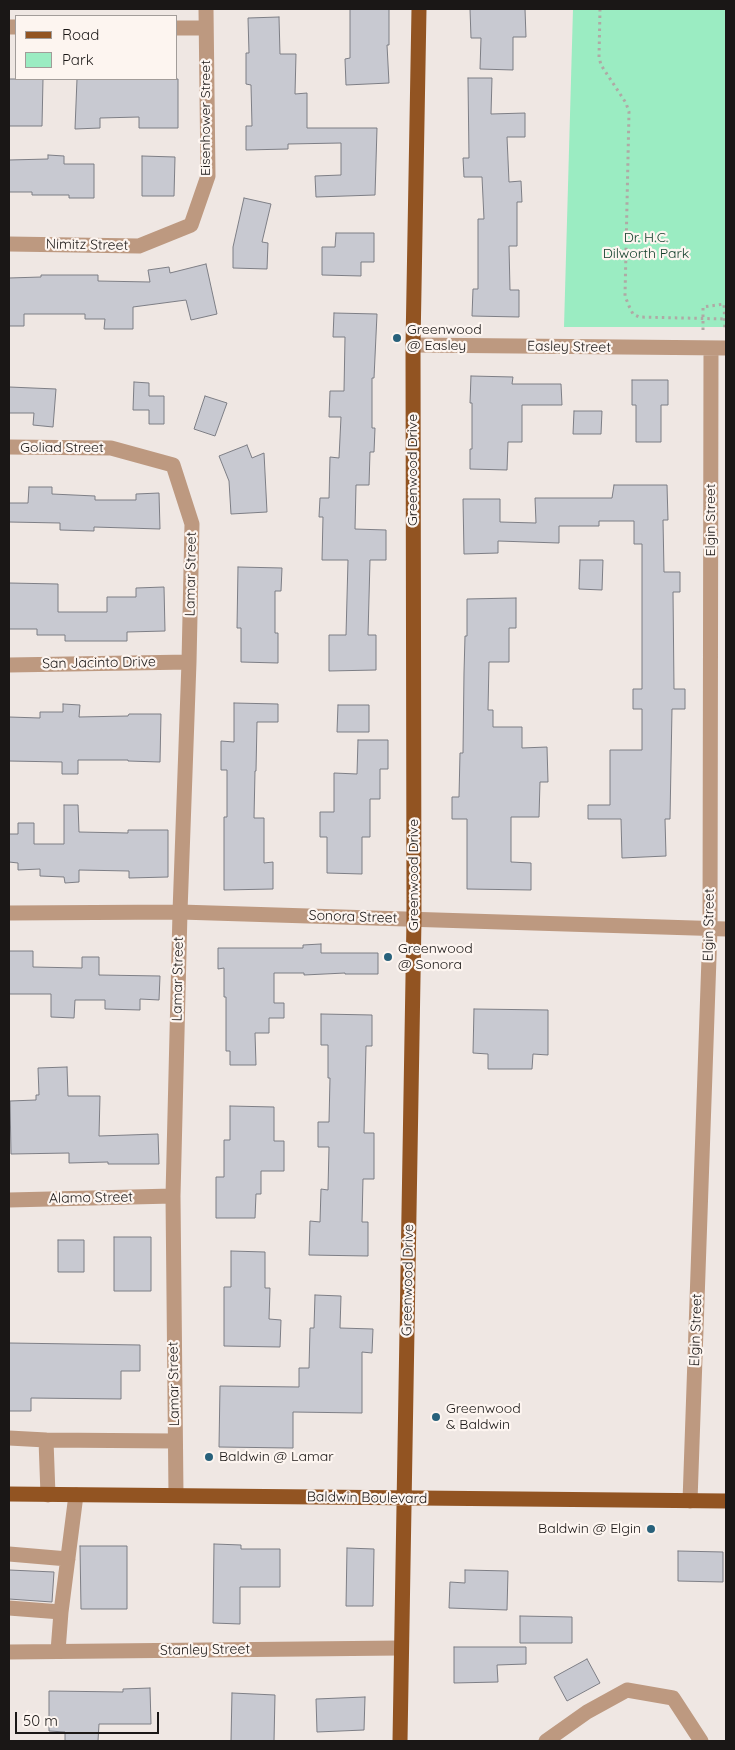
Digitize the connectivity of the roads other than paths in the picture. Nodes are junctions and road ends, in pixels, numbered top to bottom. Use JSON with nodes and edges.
{"nodes":[{"id":1,"x":206,"y":9,"type":"edge"},
{"id":2,"x":420,"y":9,"type":"edge"},
{"id":3,"x":178,"y":28,"type":"edge"},
{"id":4,"x":206,"y":28,"type":"junction"},
{"id":5,"x":191,"y":225,"type":"joint"},
{"id":6,"x":9,"y":244,"type":"edge"},
{"id":7,"x":413,"y":344,"type":"junction"},
{"id":8,"x":711,"y":348,"type":"junction"},
{"id":9,"x":726,"y":348,"type":"edge"},
{"id":10,"x":9,"y":448,"type":"edge"},
{"id":11,"x":173,"y":465,"type":"joint"},
{"id":12,"x":189,"y":662,"type":"junction"},
{"id":13,"x":9,"y":664,"type":"edge"},
{"id":14,"x":180,"y":912,"type":"junction"},
{"id":15,"x":9,"y":914,"type":"edge"},
{"id":16,"x":414,"y":919,"type":"junction"},
{"id":17,"x":710,"y":929,"type":"junction"},
{"id":18,"x":726,"y":929,"type":"edge"},
{"id":19,"x":173,"y":1196,"type":"junction"},
{"id":20,"x":9,"y":1200,"type":"edge"},
{"id":21,"x":9,"y":1438,"type":"edge"},
{"id":22,"x":46,"y":1440,"type":"junction"},
{"id":23,"x":175,"y":1441,"type":"junction"},
{"id":24,"x":9,"y":1494,"type":"edge"},
{"id":25,"x":48,"y":1495,"type":"junction"},
{"id":26,"x":76,"y":1495,"type":"junction"},
{"id":27,"x":176,"y":1495,"type":"junction"},
{"id":28,"x":405,"y":1499,"type":"junction"},
{"id":29,"x":690,"y":1501,"type":"junction"},
{"id":30,"x":726,"y":1501,"type":"edge"},
{"id":31,"x":9,"y":1554,"type":"edge"},
{"id":32,"x":68,"y":1559,"type":"junction"},
{"id":33,"x":9,"y":1608,"type":"edge"},
{"id":34,"x":61,"y":1612,"type":"junction"},
{"id":35,"x":401,"y":1648,"type":"junction"},
{"id":36,"x":9,"y":1652,"type":"edge"},
{"id":37,"x":58,"y":1652,"type":"junction"},
{"id":38,"x":400,"y":1741,"type":"edge"},
{"id":39,"x":546,"y":1741,"type":"edge"},
{"id":40,"x":701,"y":1741,"type":"edge"}],
"edges":[{"from":1,"to":4,"type":"street","name":"Eisenhower Street"},
{"from":2,"to":7,"type":"main road","name":"Greenwood Drive"},
{"from":3,"to":4,"type":"street"},
{"from":4,"to":5,"type":"street","name":"Eisenhower Street"},
{"from":5,"to":6,"type":"street","name":"Nimitz Street"},
{"from":7,"to":8,"type":"street","name":"Easley Street"},
{"from":7,"to":16,"type":"main road","name":"Greenwood Drive"},
{"from":8,"to":9,"type":"street","name":"Easley Street"},
{"from":8,"to":17,"type":"street","name":"Elgin Street"},
{"from":10,"to":11,"type":"street","name":"Goliad Street"},
{"from":11,"to":12,"type":"street","name":"Lamar Street"},
{"from":12,"to":13,"type":"street","name":"San Jacinto Drive"},
{"from":12,"to":14,"type":"street","name":"Lamar Street"},
{"from":14,"to":15,"type":"street","name":"Sonora Street"},
{"from":14,"to":16,"type":"street","name":"Sonora Street"},
{"from":14,"to":19,"type":"street","name":"Lamar Street"},
{"from":16,"to":17,"type":"street","name":"Sonora Street"},
{"from":16,"to":28,"type":"main road","name":"Greenwood Drive"},
{"from":17,"to":18,"type":"street","name":"Sonora Street"},
{"from":17,"to":29,"type":"street","name":"Elgin Street"},
{"from":19,"to":20,"type":"street","name":"Alamo Street"},
{"from":19,"to":23,"type":"street","name":"Lamar Street"},
{"from":21,"to":22,"type":"street"},
{"from":22,"to":23,"type":"street"},
{"from":22,"to":25,"type":"street"},
{"from":23,"to":27,"type":"street","name":"Lamar Street"},
{"from":24,"to":25,"type":"main road","name":"Baldwin Boulevard"},
{"from":25,"to":26,"type":"main road","name":"Baldwin Boulevard"},
{"from":26,"to":27,"type":"main road","name":"Baldwin Boulevard"},
{"from":26,"to":32,"type":"street"},
{"from":27,"to":28,"type":"main road","name":"Baldwin Boulevard"},
{"from":28,"to":29,"type":"main road","name":"Baldwin Boulevard"},
{"from":28,"to":35,"type":"main road","name":"Greenwood Drive"},
{"from":29,"to":30,"type":"main road","name":"Baldwin Boulevard"},
{"from":31,"to":32,"type":"street"},
{"from":32,"to":34,"type":"street"},
{"from":33,"to":34,"type":"street"},
{"from":34,"to":37,"type":"street"},
{"from":35,"to":37,"type":"street","name":"Stanley Street"},
{"from":35,"to":38,"type":"main road","name":"Greenwood Drive"},
{"from":36,"to":37,"type":"street","name":"Stanley Street"},
{"from":39,"to":40,"type":"street"}]}
